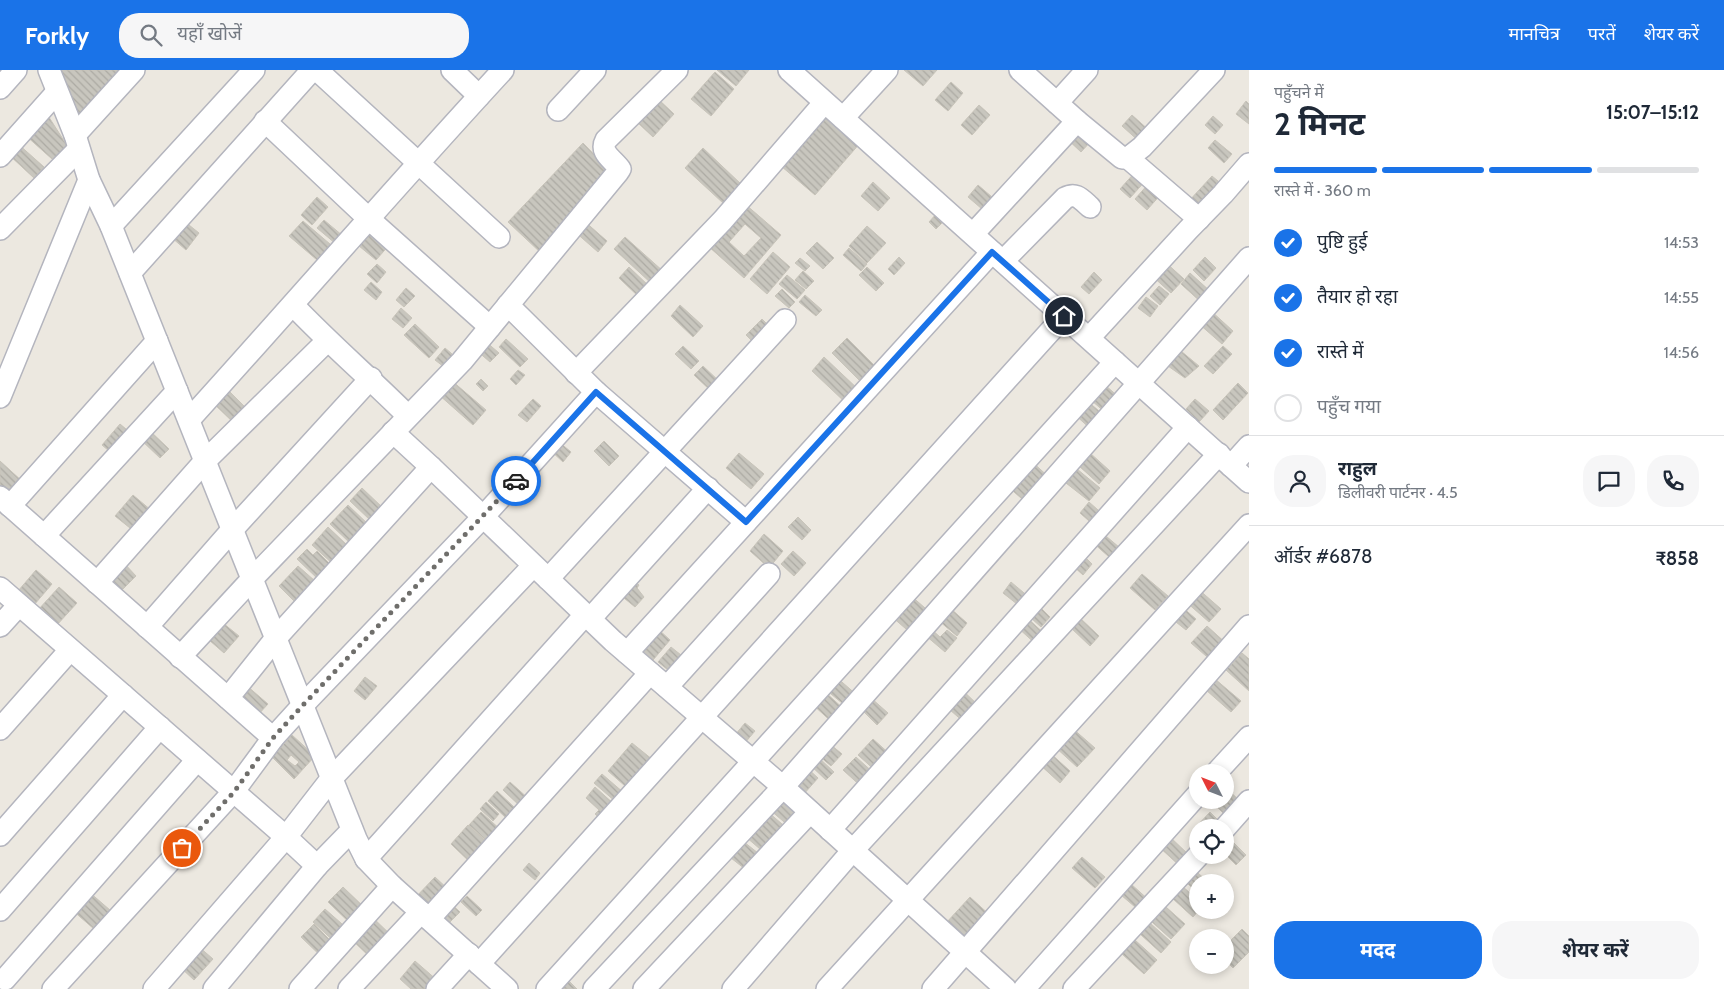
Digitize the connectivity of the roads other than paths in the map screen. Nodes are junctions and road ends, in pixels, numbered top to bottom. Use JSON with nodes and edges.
{"nodes":[{"id":1,"x":16,"y":70,"type":"edge"},
{"id":2,"x":48,"y":70,"type":"edge"},
{"id":3,"x":134,"y":70,"type":"edge"},
{"id":4,"x":254,"y":70,"type":"edge"},
{"id":5,"x":312,"y":70,"type":"edge"},
{"id":6,"x":317,"y":70,"type":"edge"},
{"id":7,"x":452,"y":70,"type":"edge"},
{"id":8,"x":503,"y":70,"type":"edge"},
{"id":9,"x":595,"y":70,"type":"edge"},
{"id":10,"x":677,"y":70,"type":"edge"},
{"id":11,"x":789,"y":70,"type":"edge"},
{"id":12,"x":886,"y":70,"type":"edge"},
{"id":13,"x":1020,"y":70,"type":"edge"},
{"id":14,"x":1087,"y":70,"type":"edge"},
{"id":15,"x":1214,"y":70,"type":"edge"},
{"id":16,"x":0,"y":88,"type":"edge"},
{"id":17,"x":57,"y":92,"type":"junction"},
{"id":18,"x":479,"y":96,"type":"junction"},
{"id":19,"x":824,"y":103,"type":"junction"},
{"id":20,"x":1057,"y":103,"type":"junction"},
{"id":21,"x":558,"y":110,"type":"dead end"},
{"id":22,"x":843,"y":118,"type":"junction"},
{"id":23,"x":266,"y":121,"type":"junction"},
{"id":24,"x":1077,"y":121,"type":"junction"},
{"id":25,"x":76,"y":143,"type":"junction"},
{"id":26,"x":0,"y":156,"type":"edge"},
{"id":27,"x":1128,"y":158,"type":"junction"},
{"id":28,"x":418,"y":163,"type":"junction"},
{"id":29,"x":1249,"y":164,"type":"edge"},
{"id":30,"x":89,"y":180,"type":"junction"},
{"id":31,"x":1090,"y":207,"type":"dead end"},
{"id":32,"x":369,"y":219,"type":"junction"},
{"id":33,"x":1199,"y":219,"type":"junction"},
{"id":34,"x":111,"y":226,"type":"junction"},
{"id":35,"x":0,"y":229,"type":"edge"},
{"id":36,"x":973,"y":234,"type":"junction"},
{"id":37,"x":499,"y":237,"type":"dead end"},
{"id":38,"x":998,"y":256,"type":"junction"},
{"id":39,"x":1249,"y":258,"type":"edge"},
{"id":40,"x":130,"y":273,"type":"junction"},
{"id":41,"x":293,"y":305,"type":"junction"},
{"id":42,"x":508,"y":305,"type":"junction"},
{"id":43,"x":1064,"y":316,"type":"junction"},
{"id":44,"x":785,"y":320,"type":"dead end"},
{"id":45,"x":490,"y":327,"type":"junction"},
{"id":46,"x":1089,"y":338,"type":"junction"},
{"id":47,"x":327,"y":341,"type":"junction"},
{"id":48,"x":157,"y":342,"type":"junction"},
{"id":49,"x":1115,"y":362,"type":"junction"},
{"id":50,"x":576,"y":373,"type":"junction"},
{"id":51,"x":370,"y":378,"type":"junction"},
{"id":52,"x":1139,"y":383,"type":"junction"},
{"id":53,"x":177,"y":391,"type":"junction"},
{"id":54,"x":596,"y":392,"type":"junction"},
{"id":55,"x":0,"y":397,"type":"edge"},
{"id":56,"x":408,"y":416,"type":"junction"},
{"id":57,"x":189,"y":420,"type":"junction"},
{"id":58,"x":1188,"y":427,"type":"junction"},
{"id":59,"x":393,"y":432,"type":"junction"},
{"id":60,"x":1249,"y":446,"type":"edge"},
{"id":61,"x":666,"y":451,"type":"junction"},
{"id":62,"x":1225,"y":460,"type":"junction"},
{"id":63,"x":205,"y":461,"type":"junction"},
{"id":64,"x":431,"y":466,"type":"junction"},
{"id":65,"x":1249,"y":482,"type":"edge"},
{"id":66,"x":708,"y":488,"type":"junction"},
{"id":67,"x":5,"y":502,"type":"edge"},
{"id":68,"x":483,"y":517,"type":"junction"},
{"id":69,"x":746,"y":522,"type":"junction"},
{"id":70,"x":1249,"y":525,"type":"edge"},
{"id":71,"x":232,"y":530,"type":"junction"},
{"id":72,"x":44,"y":536,"type":"junction"},
{"id":73,"x":541,"y":572,"type":"junction"},
{"id":74,"x":769,"y":574,"type":"dead end"},
{"id":75,"x":252,"y":579,"type":"junction"},
{"id":76,"x":97,"y":583,"type":"junction"},
{"id":77,"x":0,"y":588,"type":"edge"},
{"id":78,"x":19,"y":605,"type":"junction"},
{"id":79,"x":587,"y":617,"type":"junction"},
{"id":80,"x":0,"y":626,"type":"edge"},
{"id":81,"x":1249,"y":626,"type":"edge"},
{"id":82,"x":147,"y":627,"type":"junction"},
{"id":83,"x":276,"y":638,"type":"junction"},
{"id":84,"x":70,"y":650,"type":"junction"},
{"id":85,"x":626,"y":653,"type":"junction"},
{"id":86,"x":180,"y":656,"type":"junction"},
{"id":87,"x":650,"y":673,"type":"junction"},
{"id":88,"x":667,"y":687,"type":"junction"},
{"id":89,"x":123,"y":695,"type":"junction"},
{"id":90,"x":228,"y":698,"type":"junction"},
{"id":91,"x":303,"y":705,"type":"junction"},
{"id":92,"x":702,"y":718,"type":"junction"},
{"id":93,"x":160,"y":727,"type":"junction"},
{"id":94,"x":0,"y":729,"type":"edge"},
{"id":95,"x":1249,"y":736,"type":"edge"},
{"id":96,"x":273,"y":738,"type":"junction"},
{"id":97,"x":197,"y":760,"type":"junction"},
{"id":98,"x":754,"y":762,"type":"junction"},
{"id":99,"x":1223,"y":764,"type":"edge"},
{"id":100,"x":331,"y":779,"type":"junction"},
{"id":101,"x":783,"y":788,"type":"junction"},
{"id":102,"x":234,"y":792,"type":"junction"},
{"id":103,"x":1249,"y":802,"type":"edge"},
{"id":104,"x":1189,"y":804,"type":"edge"},
{"id":105,"x":810,"y":812,"type":"junction"},
{"id":106,"x":1233,"y":819,"type":"edge"},
{"id":107,"x":352,"y":830,"type":"junction"},
{"id":108,"x":830,"y":830,"type":"junction"},
{"id":109,"x":0,"y":835,"type":"edge"},
{"id":110,"x":286,"y":837,"type":"junction"},
{"id":111,"x":853,"y":850,"type":"junction"},
{"id":112,"x":366,"y":859,"type":"junction"},
{"id":113,"x":1191,"y":864,"type":"edge"},
{"id":114,"x":317,"y":866,"type":"junction"},
{"id":115,"x":392,"y":886,"type":"junction"},
{"id":116,"x":907,"y":899,"type":"junction"},
{"id":117,"x":0,"y":910,"type":"edge"},
{"id":118,"x":425,"y":915,"type":"junction"},
{"id":119,"x":966,"y":953,"type":"junction"},
{"id":120,"x":474,"y":959,"type":"junction"},
{"id":121,"x":7,"y":981,"type":"edge"},
{"id":122,"x":53,"y":989,"type":"edge"},
{"id":123,"x":154,"y":989,"type":"edge"},
{"id":124,"x":214,"y":989,"type":"edge"},
{"id":125,"x":300,"y":989,"type":"edge"},
{"id":126,"x":348,"y":989,"type":"edge"},
{"id":127,"x":436,"y":989,"type":"edge"},
{"id":128,"x":507,"y":989,"type":"edge"},
{"id":129,"x":548,"y":989,"type":"edge"},
{"id":130,"x":594,"y":989,"type":"edge"},
{"id":131,"x":644,"y":989,"type":"edge"},
{"id":132,"x":733,"y":989,"type":"edge"},
{"id":133,"x":827,"y":989,"type":"edge"},
{"id":134,"x":933,"y":989,"type":"edge"},
{"id":135,"x":1006,"y":989,"type":"edge"},
{"id":136,"x":1024,"y":989,"type":"edge"},
{"id":137,"x":1074,"y":989,"type":"edge"}],
"edges":[{"from":1,"to":16,"type":"street"},
{"from":2,"to":17,"type":"street"},
{"from":3,"to":25,"type":"street"},
{"from":4,"to":34,"type":"street"},
{"from":5,"to":23,"type":"street"},
{"from":6,"to":28,"type":"street"},
{"from":7,"to":18,"type":"street"},
{"from":8,"to":18,"type":"street"},
{"from":9,"to":21,"type":"street"},
{"from":10,"to":42,"type":"street"},
{"from":11,"to":19,"type":"street"},
{"from":12,"to":22,"type":"street"},
{"from":13,"to":20,"type":"street"},
{"from":14,"to":20,"type":"street"},
{"from":15,"to":27,"type":"street"},
{"from":17,"to":25,"type":"street"},
{"from":17,"to":26,"type":"street"},
{"from":18,"to":28,"type":"street"},
{"from":19,"to":22,"type":"street"},
{"from":19,"to":50,"type":"street"},
{"from":20,"to":24,"type":"street"},
{"from":22,"to":36,"type":"street"},
{"from":23,"to":32,"type":"street"},
{"from":23,"to":40,"type":"street"},
{"from":24,"to":27,"type":"street"},
{"from":24,"to":36,"type":"street"},
{"from":25,"to":30,"type":"street"},
{"from":25,"to":35,"type":"street"},
{"from":27,"to":33,"type":"street"},
{"from":28,"to":32,"type":"street"},
{"from":28,"to":37,"type":"street"},
{"from":29,"to":33,"type":"street"},
{"from":30,"to":34,"type":"street"},
{"from":30,"to":55,"type":"street"},
{"from":31,"to":38,"type":"street"},
{"from":32,"to":41,"type":"street"},
{"from":32,"to":45,"type":"street"},
{"from":33,"to":46,"type":"street"},
{"from":34,"to":40,"type":"street"},
{"from":36,"to":38,"type":"street"},
{"from":38,"to":43,"type":"street"},
{"from":38,"to":69,"type":"street"},
{"from":39,"to":52,"type":"street"},
{"from":40,"to":48,"type":"street"},
{"from":41,"to":47,"type":"street"},
{"from":41,"to":57,"type":"street"},
{"from":42,"to":45,"type":"street"},
{"from":42,"to":50,"type":"street"},
{"from":43,"to":46,"type":"street"},
{"from":43,"to":92,"type":"street"},
{"from":44,"to":61,"type":"street"},
{"from":45,"to":56,"type":"street"},
{"from":46,"to":49,"type":"street"},
{"from":47,"to":51,"type":"street"},
{"from":47,"to":63,"type":"street"},
{"from":48,"to":53,"type":"street"},
{"from":48,"to":67,"type":"street"},
{"from":49,"to":52,"type":"street"},
{"from":49,"to":98,"type":"street"},
{"from":50,"to":54,"type":"street"},
{"from":51,"to":56,"type":"street"},
{"from":51,"to":71,"type":"street"},
{"from":52,"to":58,"type":"street"},
{"from":52,"to":101,"type":"street"},
{"from":53,"to":57,"type":"street"},
{"from":53,"to":72,"type":"street"},
{"from":54,"to":61,"type":"street"},
{"from":54,"to":68,"type":"street"},
{"from":56,"to":59,"type":"street"},
{"from":57,"to":63,"type":"street"},
{"from":58,"to":62,"type":"street"},
{"from":58,"to":108,"type":"street"},
{"from":59,"to":64,"type":"street"},
{"from":59,"to":75,"type":"street"},
{"from":60,"to":62,"type":"street"},
{"from":61,"to":66,"type":"street"},
{"from":61,"to":73,"type":"street"},
{"from":62,"to":65,"type":"street"},
{"from":62,"to":111,"type":"street"},
{"from":63,"to":71,"type":"street"},
{"from":63,"to":76,"type":"street"},
{"from":64,"to":68,"type":"street"},
{"from":64,"to":83,"type":"street"},
{"from":66,"to":69,"type":"street"},
{"from":66,"to":79,"type":"street"},
{"from":67,"to":72,"type":"street"},
{"from":68,"to":73,"type":"street"},
{"from":68,"to":91,"type":"street"},
{"from":69,"to":85,"type":"street"},
{"from":70,"to":116,"type":"street"},
{"from":71,"to":75,"type":"street"},
{"from":71,"to":82,"type":"street"},
{"from":72,"to":76,"type":"street"},
{"from":73,"to":79,"type":"street"},
{"from":73,"to":100,"type":"street"},
{"from":74,"to":88,"type":"street"},
{"from":75,"to":83,"type":"street"},
{"from":75,"to":86,"type":"street"},
{"from":76,"to":82,"type":"street"},
{"from":77,"to":78,"type":"street"},
{"from":78,"to":80,"type":"street"},
{"from":78,"to":84,"type":"street"},
{"from":79,"to":85,"type":"street"},
{"from":79,"to":112,"type":"street"},
{"from":81,"to":119,"type":"street"},
{"from":82,"to":86,"type":"street"},
{"from":83,"to":90,"type":"street"},
{"from":83,"to":91,"type":"street"},
{"from":84,"to":89,"type":"street"},
{"from":84,"to":94,"type":"street"},
{"from":85,"to":87,"type":"street"},
{"from":86,"to":90,"type":"street"},
{"from":87,"to":88,"type":"street"},
{"from":87,"to":118,"type":"street"},
{"from":88,"to":92,"type":"street"},
{"from":89,"to":93,"type":"street"},
{"from":89,"to":109,"type":"street"},
{"from":90,"to":96,"type":"street"},
{"from":91,"to":96,"type":"street"},
{"from":91,"to":100,"type":"street"},
{"from":92,"to":98,"type":"street"},
{"from":92,"to":120,"type":"street"},
{"from":93,"to":97,"type":"street"},
{"from":93,"to":117,"type":"street"},
{"from":95,"to":99,"type":"street"},
{"from":96,"to":102,"type":"street"},
{"from":97,"to":102,"type":"street"},
{"from":97,"to":121,"type":"street"},
{"from":98,"to":101,"type":"street"},
{"from":98,"to":129,"type":"street"},
{"from":100,"to":107,"type":"street"},
{"from":100,"to":110,"type":"street"},
{"from":101,"to":105,"type":"street"},
{"from":101,"to":130,"type":"street"},
{"from":102,"to":110,"type":"street"},
{"from":102,"to":122,"type":"street"},
{"from":103,"to":106,"type":"street"},
{"from":104,"to":136,"type":"street"},
{"from":105,"to":108,"type":"street"},
{"from":105,"to":131,"type":"street"},
{"from":107,"to":112,"type":"street"},
{"from":107,"to":114,"type":"street"},
{"from":108,"to":111,"type":"street"},
{"from":110,"to":114,"type":"street"},
{"from":110,"to":123,"type":"street"},
{"from":111,"to":116,"type":"street"},
{"from":111,"to":132,"type":"street"},
{"from":112,"to":115,"type":"street"},
{"from":113,"to":137,"type":"street"},
{"from":114,"to":124,"type":"street"},
{"from":115,"to":118,"type":"street"},
{"from":115,"to":125,"type":"street"},
{"from":116,"to":119,"type":"street"},
{"from":116,"to":133,"type":"street"},
{"from":118,"to":120,"type":"street"},
{"from":118,"to":126,"type":"street"},
{"from":119,"to":134,"type":"street"},
{"from":119,"to":135,"type":"street"},
{"from":120,"to":127,"type":"street"},
{"from":120,"to":128,"type":"street"}]}
